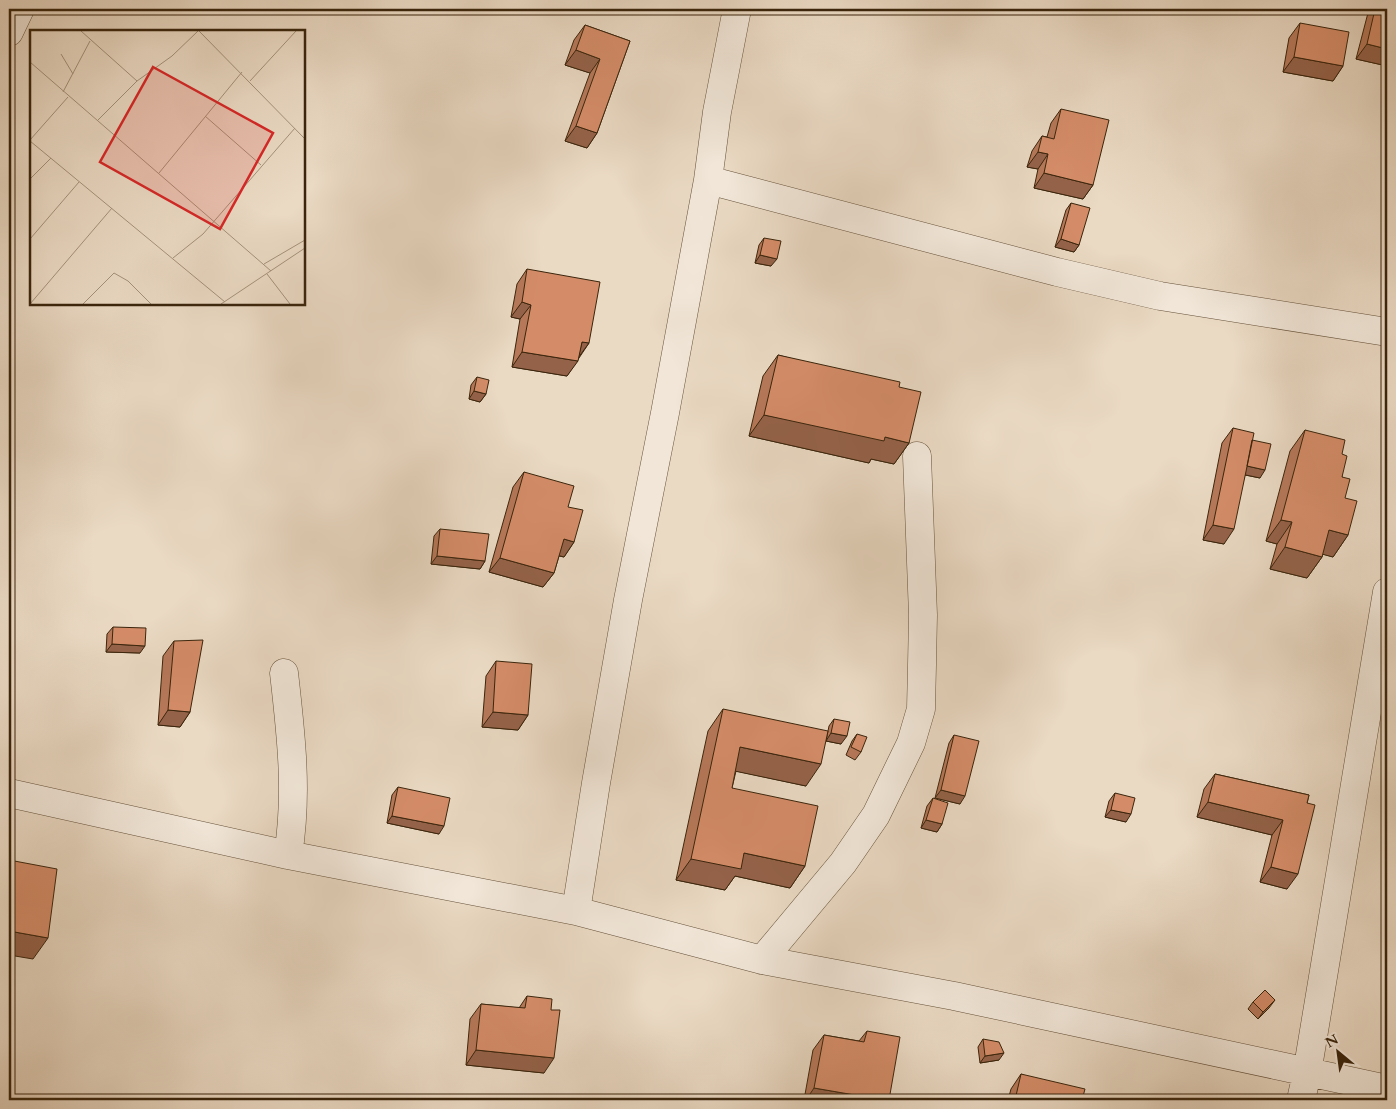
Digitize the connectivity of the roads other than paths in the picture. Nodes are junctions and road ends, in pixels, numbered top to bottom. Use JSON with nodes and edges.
{"nodes":[{"id":1,"x":20,"y":9,"type":"edge"},
{"id":2,"x":737,"y":9,"type":"edge"},
{"id":3,"x":9,"y":32,"type":"edge"},
{"id":4,"x":708,"y":180,"type":"junction"},
{"id":5,"x":1387,"y":332,"type":"edge"},
{"id":6,"x":917,"y":456,"type":"dead end"},
{"id":7,"x":1387,"y":592,"type":"edge"},
{"id":8,"x":284,"y":673,"type":"dead end"},
{"id":9,"x":9,"y":793,"type":"edge"},
{"id":10,"x":288,"y":856,"type":"junction"},
{"id":11,"x":576,"y":911,"type":"junction"},
{"id":12,"x":762,"y":960,"type":"junction"},
{"id":13,"x":1307,"y":1073,"type":"junction"},
{"id":14,"x":1387,"y":1089,"type":"edge"},
{"id":15,"x":1301,"y":1100,"type":"edge"}],
"edges":[{"from":1,"to":3,"type":"street"},
{"from":2,"to":4,"type":"street"},
{"from":4,"to":5,"type":"street"},
{"from":4,"to":11,"type":"street"},
{"from":6,"to":12,"type":"street"},
{"from":7,"to":13,"type":"street"},
{"from":8,"to":10,"type":"street"},
{"from":9,"to":10,"type":"street"},
{"from":10,"to":11,"type":"street"},
{"from":11,"to":12,"type":"street"},
{"from":12,"to":13,"type":"street"},
{"from":13,"to":14,"type":"street"},
{"from":13,"to":15,"type":"street"}]}
